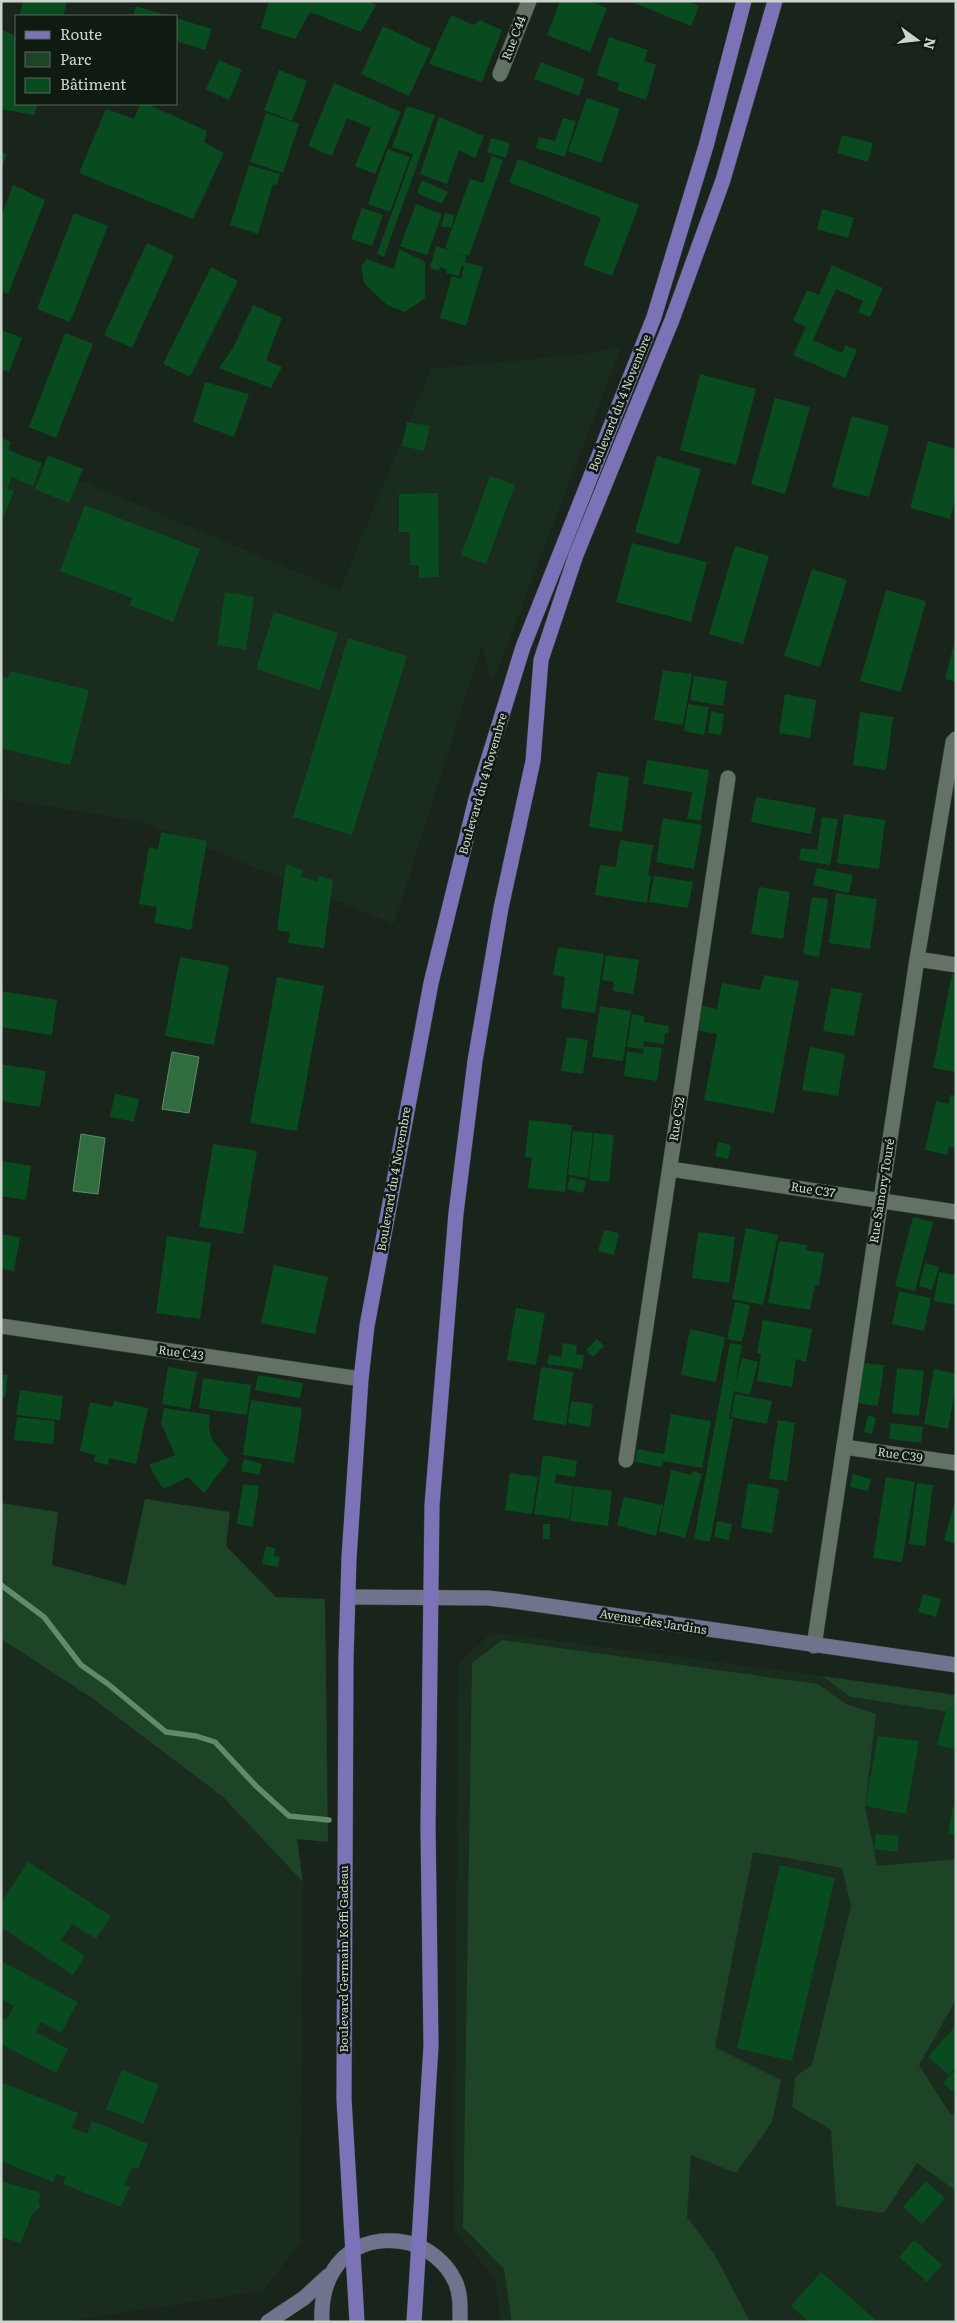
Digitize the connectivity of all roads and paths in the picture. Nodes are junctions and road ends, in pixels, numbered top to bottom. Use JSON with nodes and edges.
{"nodes":[{"id":1,"x":529,"y":1,"type":"edge"},
{"id":2,"x":744,"y":1,"type":"edge"},
{"id":3,"x":775,"y":1,"type":"edge"},
{"id":4,"x":500,"y":74,"type":"dead end"},
{"id":5,"x":956,"y":739,"type":"edge"},
{"id":6,"x":728,"y":778,"type":"dead end"},
{"id":7,"x":917,"y":959,"type":"junction"},
{"id":8,"x":956,"y":965,"type":"edge"},
{"id":9,"x":670,"y":1169,"type":"junction"},
{"id":10,"x":881,"y":1200,"type":"junction"},
{"id":11,"x":956,"y":1212,"type":"edge"},
{"id":12,"x":1,"y":1326,"type":"edge"},
{"id":13,"x":361,"y":1379,"type":"junction"},
{"id":14,"x":844,"y":1447,"type":"junction"},
{"id":15,"x":626,"y":1460,"type":"dead end"},
{"id":16,"x":956,"y":1463,"type":"edge"},
{"id":17,"x":349,"y":1597,"type":"junction"},
{"id":18,"x":429,"y":1597,"type":"junction"},
{"id":19,"x":814,"y":1646,"type":"junction"},
{"id":20,"x":956,"y":1665,"type":"edge"},
{"id":21,"x":418,"y":2245,"type":"junction"},
{"id":22,"x":353,"y":2250,"type":"junction"},
{"id":23,"x":329,"y":2275,"type":"junction"},
{"id":24,"x":268,"y":2322,"type":"edge"},
{"id":25,"x":322,"y":2322,"type":"edge"},
{"id":26,"x":357,"y":2322,"type":"edge"},
{"id":27,"x":414,"y":2322,"type":"edge"},
{"id":28,"x":460,"y":2322,"type":"edge"}],
"edges":[{"from":1,"to":4,"type":"street","name":"Rue C44"},
{"from":2,"to":13,"type":"main road","name":"Boulevard du 4 Novembre"},
{"from":3,"to":18,"type":"main road","name":"Boulevard du 4 Novembre"},
{"from":5,"to":7,"type":"street","name":"Rue Samory Touré"},
{"from":6,"to":9,"type":"street","name":"Rue C52"},
{"from":7,"to":8,"type":"street"},
{"from":7,"to":10,"type":"street","name":"Rue Samory Touré"},
{"from":9,"to":10,"type":"street","name":"Rue C37"},
{"from":9,"to":15,"type":"street","name":"Rue C52"},
{"from":10,"to":11,"type":"street","name":"Rue C37"},
{"from":10,"to":14,"type":"street","name":"Rue Samory Touré"},
{"from":12,"to":13,"type":"street","name":"Rue C43"},
{"from":13,"to":17,"type":"main road","name":"Boulevard du 4 Novembre"},
{"from":14,"to":16,"type":"street","name":"Rue C39"},
{"from":14,"to":19,"type":"street","name":"Rue Samory Touré"},
{"from":17,"to":18,"type":"main road","name":"Avenue des Jardins"},
{"from":17,"to":22,"type":"main road","name":"Boulevard Germain Koffi Gadeau"},
{"from":18,"to":19,"type":"main road","name":"Avenue des Jardins"},
{"from":18,"to":21,"type":"main road"},
{"from":19,"to":20,"type":"main road","name":"Avenue des Jardins"},
{"from":21,"to":22,"type":"main road"},
{"from":21,"to":27,"type":"main road"},
{"from":21,"to":28,"type":"main road"},
{"from":22,"to":23,"type":"main road"},
{"from":22,"to":26,"type":"main road","name":"Boulevard Germain Koffi Gadeau"},
{"from":23,"to":24,"type":"main road"},
{"from":23,"to":25,"type":"main road"}]}
